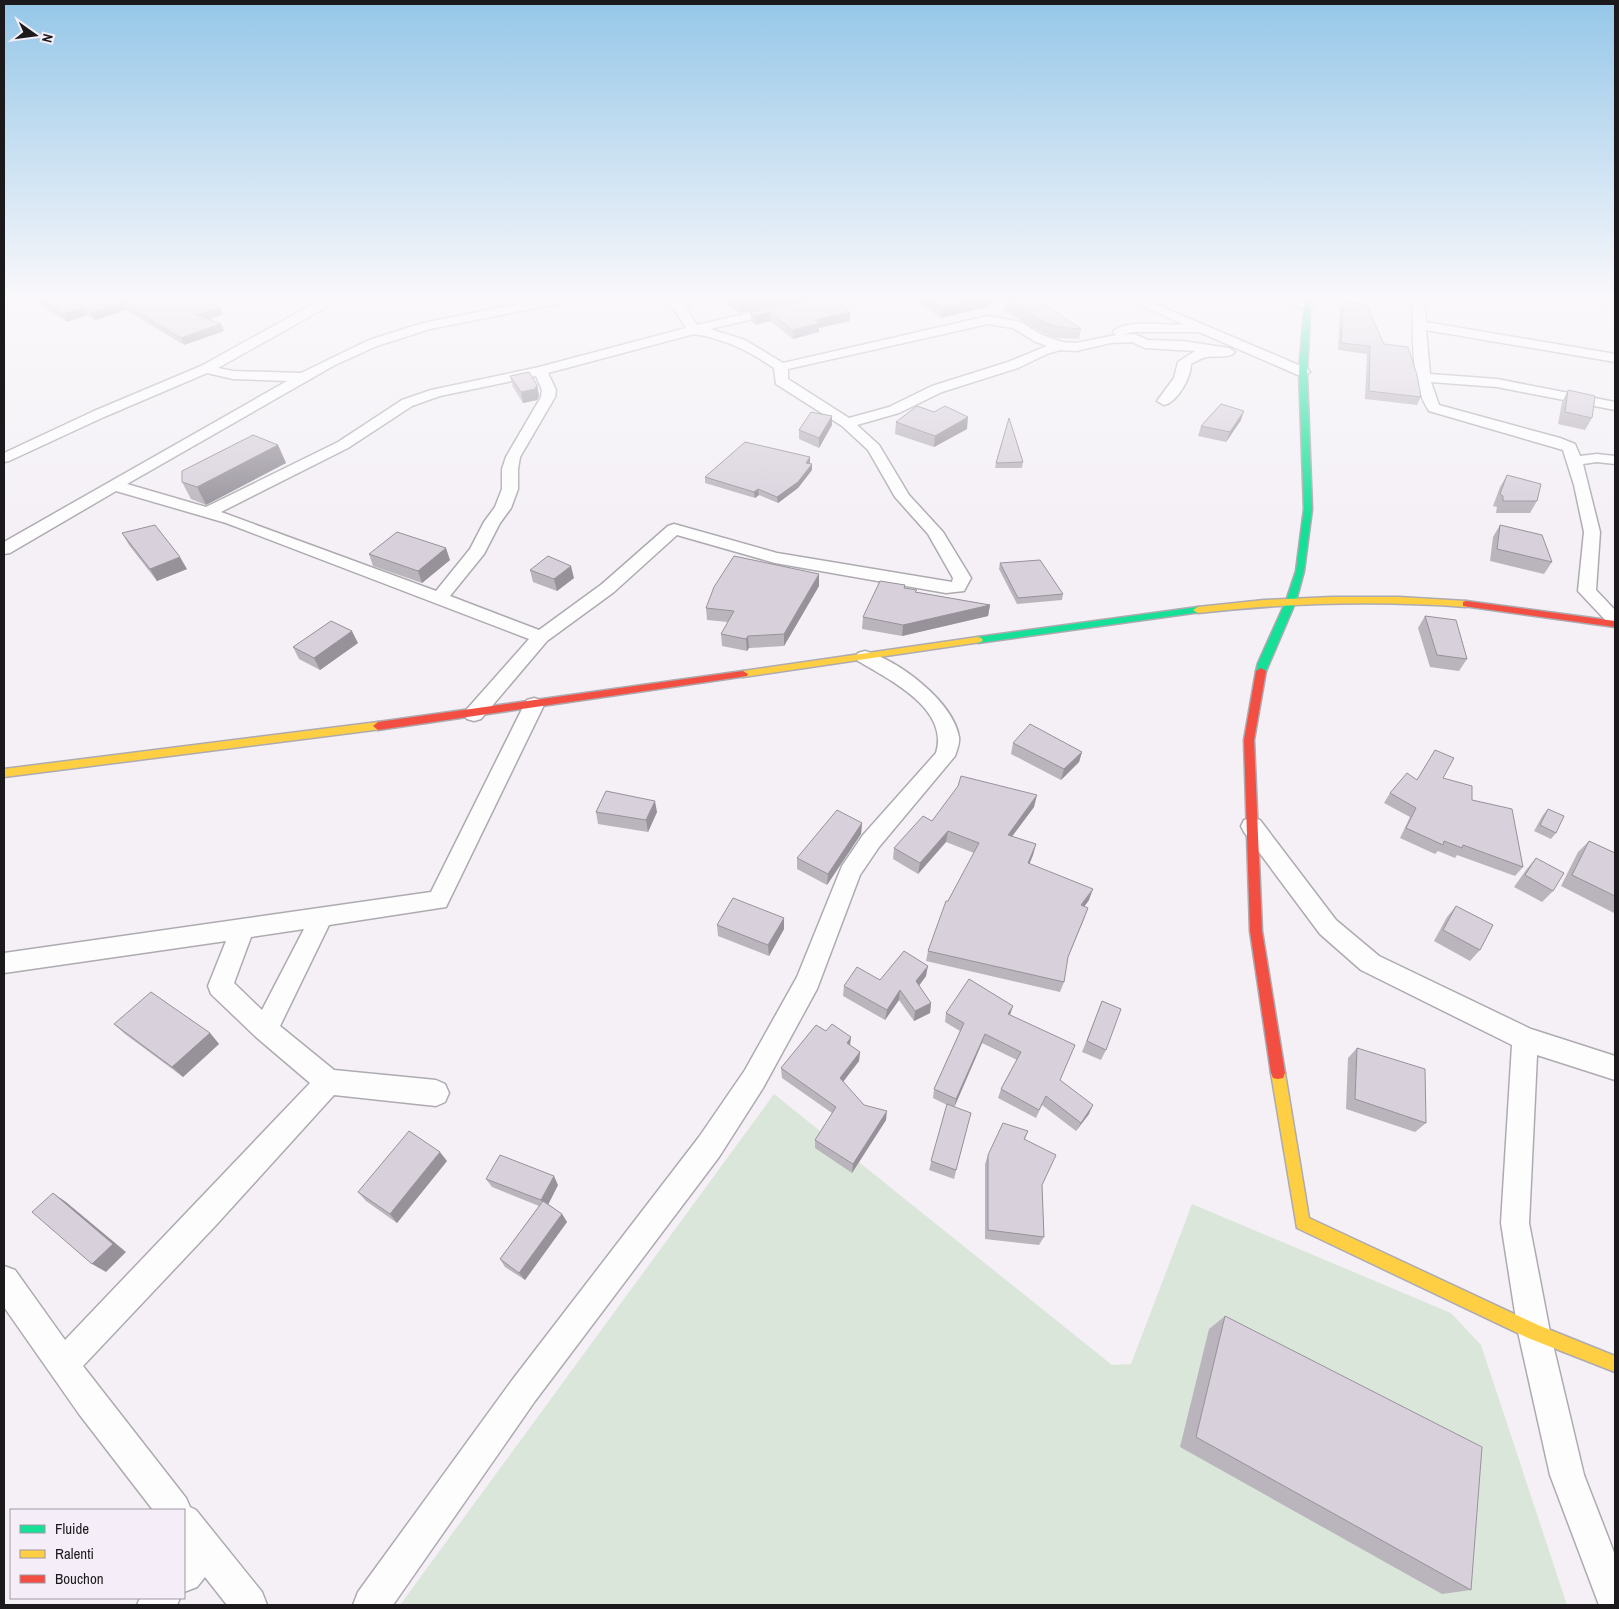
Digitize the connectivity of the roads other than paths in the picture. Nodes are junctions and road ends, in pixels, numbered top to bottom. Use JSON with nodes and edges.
{"nodes":[{"id":1,"x":196,"y":373,"type":"edge"},
{"id":2,"x":228,"y":373,"type":"edge"},
{"id":3,"x":312,"y":373,"type":"edge"},
{"id":4,"x":530,"y":373,"type":"edge"},
{"id":5,"x":541,"y":373,"type":"edge"},
{"id":6,"x":781,"y":373,"type":"edge"},
{"id":7,"x":987,"y":373,"type":"edge"},
{"id":8,"x":1184,"y":373,"type":"edge"},
{"id":9,"x":1303,"y":373,"type":"edge"},
{"id":10,"x":1425,"y":373,"type":"edge"},
{"id":11,"x":304,"y":377,"type":"junction"},
{"id":12,"x":1425,"y":378,"type":"junction"},
{"id":13,"x":1164,"y":401,"type":"dead end"},
{"id":14,"x":1615,"y":406,"type":"edge"},
{"id":15,"x":847,"y":422,"type":"junction"},
{"id":16,"x":1573,"y":455,"type":"junction"},
{"id":17,"x":4,"y":458,"type":"edge"},
{"id":18,"x":1615,"y":460,"type":"edge"},
{"id":19,"x":116,"y":486,"type":"junction"},
{"id":20,"x":207,"y":513,"type":"junction"},
{"id":21,"x":4,"y":550,"type":"edge"},
{"id":22,"x":438,"y":598,"type":"junction"},
{"id":23,"x":1291,"y":601,"type":"junction"},
{"id":24,"x":1615,"y":620,"type":"edge"},
{"id":25,"x":1615,"y":624,"type":"edge"},
{"id":26,"x":541,"y":637,"type":"junction"},
{"id":27,"x":864,"y":657,"type":"junction"},
{"id":28,"x":534,"y":705,"type":"junction"},
{"id":29,"x":474,"y":714,"type":"junction"},
{"id":30,"x":4,"y":773,"type":"edge"},
{"id":31,"x":1252,"y":826,"type":"junction"},
{"id":32,"x":322,"y":917,"type":"junction"},
{"id":33,"x":243,"y":928,"type":"junction"},
{"id":34,"x":4,"y":963,"type":"edge"},
{"id":35,"x":265,"y":1029,"type":"junction"},
{"id":36,"x":1525,"y":1039,"type":"junction"},
{"id":37,"x":1615,"y":1068,"type":"edge"},
{"id":38,"x":328,"y":1082,"type":"junction"},
{"id":39,"x":436,"y":1093,"type":"dead end"},
{"id":40,"x":4,"y":1281,"type":"edge"},
{"id":41,"x":1534,"y":1332,"type":"junction"},
{"id":42,"x":1615,"y":1364,"type":"edge"},
{"id":43,"x":63,"y":1365,"type":"junction"},
{"id":44,"x":173,"y":1509,"type":"edge"},
{"id":45,"x":185,"y":1526,"type":"edge"},
{"id":46,"x":195,"y":1562,"type":"edge"},
{"id":47,"x":1615,"y":1600,"type":"edge"},
{"id":48,"x":249,"y":1605,"type":"edge"},
{"id":49,"x":371,"y":1605,"type":"edge"}],
"edges":[{"from":1,"to":17,"type":"street"},
{"from":2,"to":11,"type":"street"},
{"from":3,"to":11,"type":"street"},
{"from":4,"to":20,"type":"street"},
{"from":5,"to":22,"type":"street"},
{"from":6,"to":15,"type":"street"},
{"from":7,"to":15,"type":"street"},
{"from":8,"to":13,"type":"street"},
{"from":9,"to":23,"type":"street"},
{"from":10,"to":12,"type":"street"},
{"from":11,"to":19,"type":"street"},
{"from":12,"to":14,"type":"street"},
{"from":12,"to":16,"type":"street"},
{"from":15,"to":26,"type":"street"},
{"from":16,"to":18,"type":"street"},
{"from":16,"to":24,"type":"street"},
{"from":19,"to":20,"type":"street"},
{"from":19,"to":21,"type":"street"},
{"from":20,"to":22,"type":"street"},
{"from":22,"to":26,"type":"street"},
{"from":23,"to":25,"type":"street"},
{"from":23,"to":27,"type":"street"},
{"from":23,"to":31,"type":"street"},
{"from":26,"to":29,"type":"street"},
{"from":27,"to":28,"type":"street"},
{"from":27,"to":49,"type":"street"},
{"from":28,"to":29,"type":"street"},
{"from":28,"to":32,"type":"street"},
{"from":29,"to":30,"type":"street"},
{"from":31,"to":36,"type":"street"},
{"from":31,"to":41,"type":"street"},
{"from":32,"to":33,"type":"street"},
{"from":32,"to":35,"type":"street"},
{"from":33,"to":34,"type":"street"},
{"from":33,"to":35,"type":"street"},
{"from":35,"to":38,"type":"street"},
{"from":36,"to":37,"type":"street"},
{"from":36,"to":41,"type":"street"},
{"from":38,"to":39,"type":"street"},
{"from":38,"to":43,"type":"street"},
{"from":40,"to":43,"type":"street"},
{"from":41,"to":42,"type":"street"},
{"from":41,"to":47,"type":"street"},
{"from":43,"to":44,"type":"street"},
{"from":45,"to":46,"type":"street"},
{"from":46,"to":48,"type":"street"}]}
